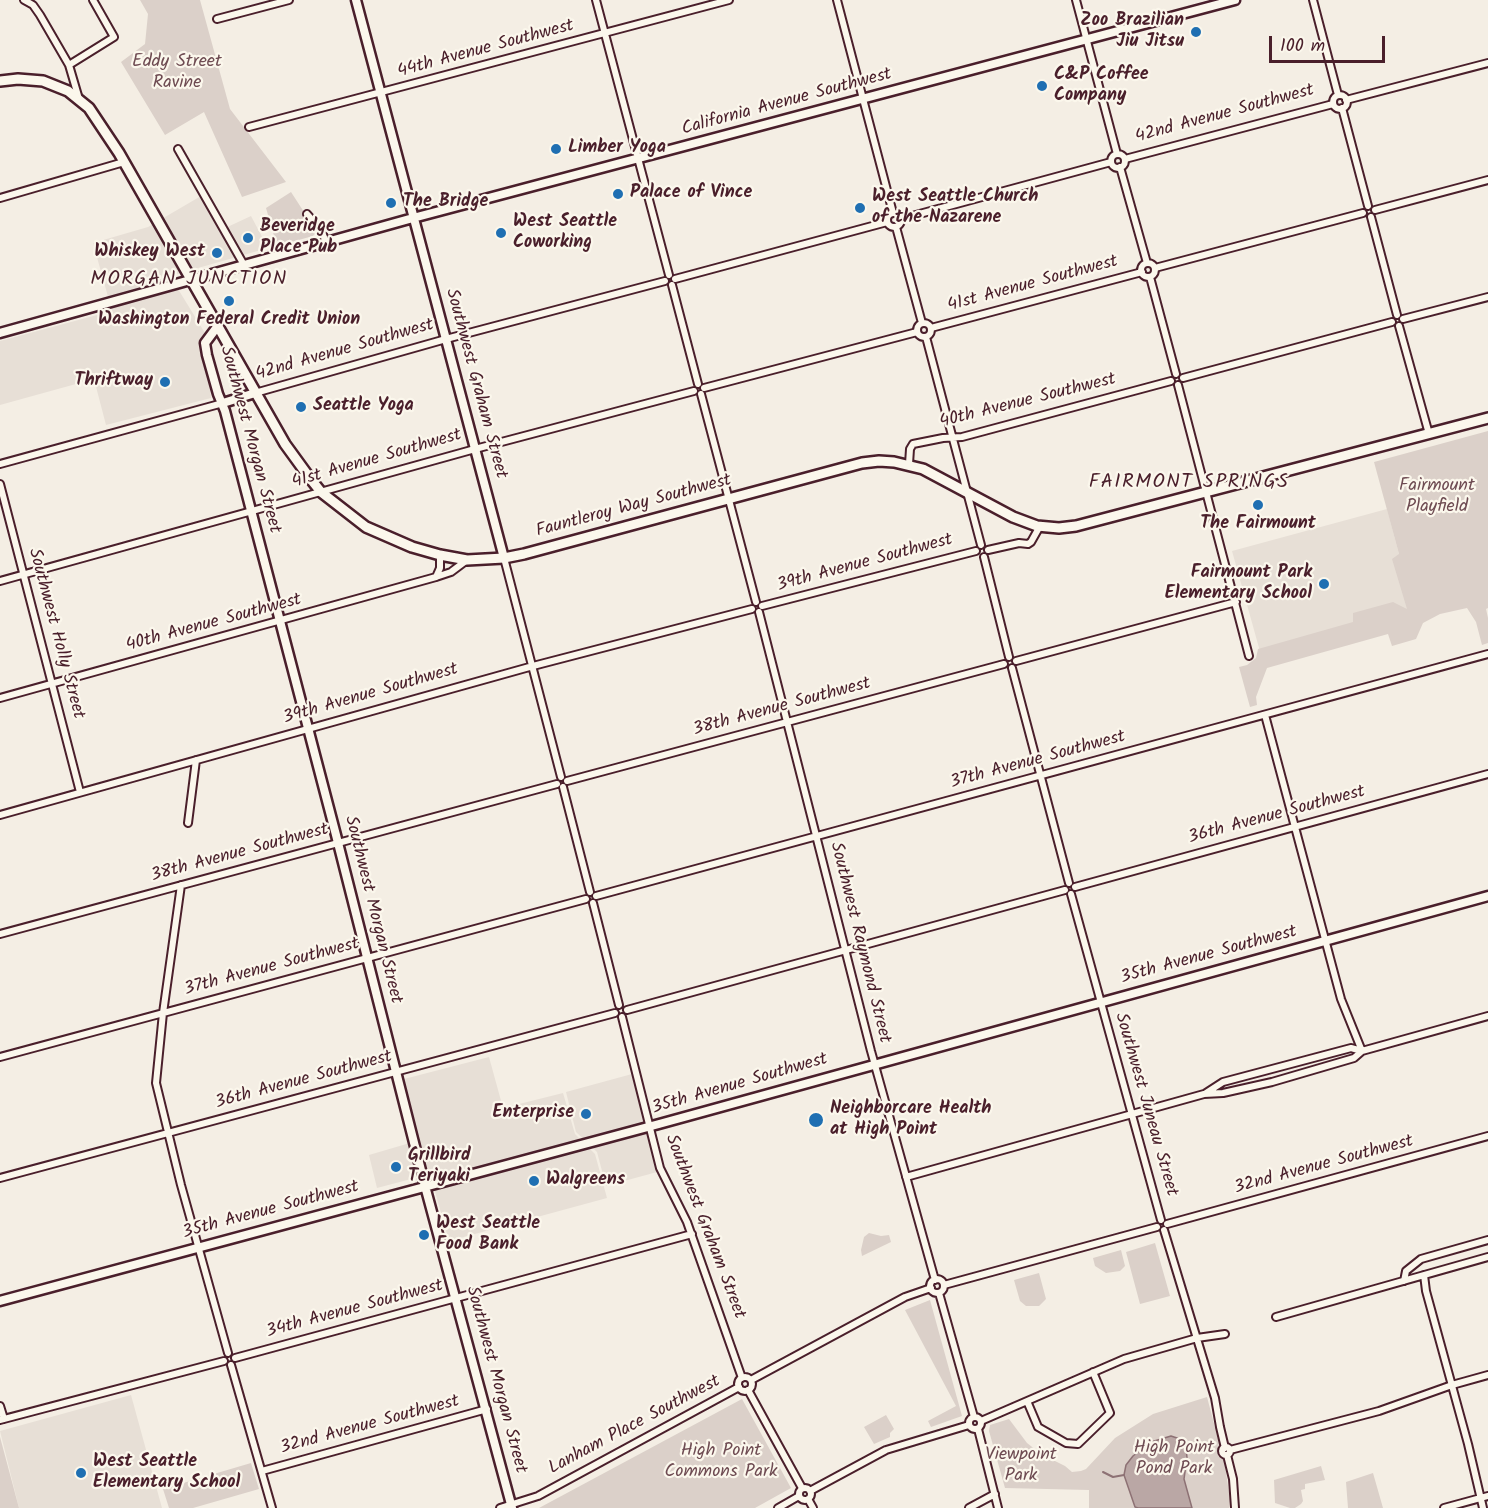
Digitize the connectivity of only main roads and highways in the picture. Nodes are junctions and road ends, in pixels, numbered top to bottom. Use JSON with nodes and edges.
{"nodes":[{"id":1,"x":356,"y":0,"type":"edge"},
{"id":2,"x":1235,"y":0,"type":"edge"},
{"id":3,"x":0,"y":81,"type":"edge"},
{"id":4,"x":413,"y":218,"type":"junction"},
{"id":5,"x":190,"y":280,"type":"junction"},
{"id":6,"x":217,"y":327,"type":"junction"},
{"id":7,"x":0,"y":333,"type":"edge"},
{"id":8,"x":255,"y":393,"type":"junction"},
{"id":9,"x":223,"y":403,"type":"junction"},
{"id":10,"x":1488,"y":418,"type":"edge"},
{"id":11,"x":504,"y":558,"type":"junction"},
{"id":12,"x":1488,"y":896,"type":"edge"},
{"id":13,"x":425,"y":1186,"type":"junction"},
{"id":14,"x":0,"y":1301,"type":"edge"},
{"id":15,"x":512,"y":1507,"type":"edge"}],
"edges":[{"from":1,"to":4,"type":"main road","name":"Southwest Graham Street"},
{"from":2,"to":4,"type":"main road","name":"California Avenue Southwest"},
{"from":3,"to":5,"type":"main road","name":"Fauntleroy Way Southwest"},
{"from":4,"to":5,"type":"main road","name":"California Avenue Southwest"},
{"from":4,"to":11,"type":"main road","name":"Southwest Graham Street"},
{"from":5,"to":6,"type":"main road","name":"Fauntleroy Way Southwest"},
{"from":5,"to":7,"type":"main road","name":"California Avenue Southwest"},
{"from":6,"to":8,"type":"main road","name":"Fauntleroy Way Southwest"},
{"from":6,"to":9,"type":"main road","name":"Southwest Morgan Street"},
{"from":8,"to":9,"type":"main road","name":"42nd Avenue Southwest"},
{"from":8,"to":11,"type":"main road","name":"Fauntleroy Way Southwest"},
{"from":9,"to":13,"type":"main road","name":"Southwest Morgan Street"},
{"from":10,"to":11,"type":"main road","name":"Fauntleroy Way Southwest"},
{"from":12,"to":13,"type":"main road","name":"35th Avenue Southwest"},
{"from":13,"to":14,"type":"main road","name":"35th Avenue Southwest"},
{"from":13,"to":15,"type":"main road","name":"Southwest Morgan Street"}]}
